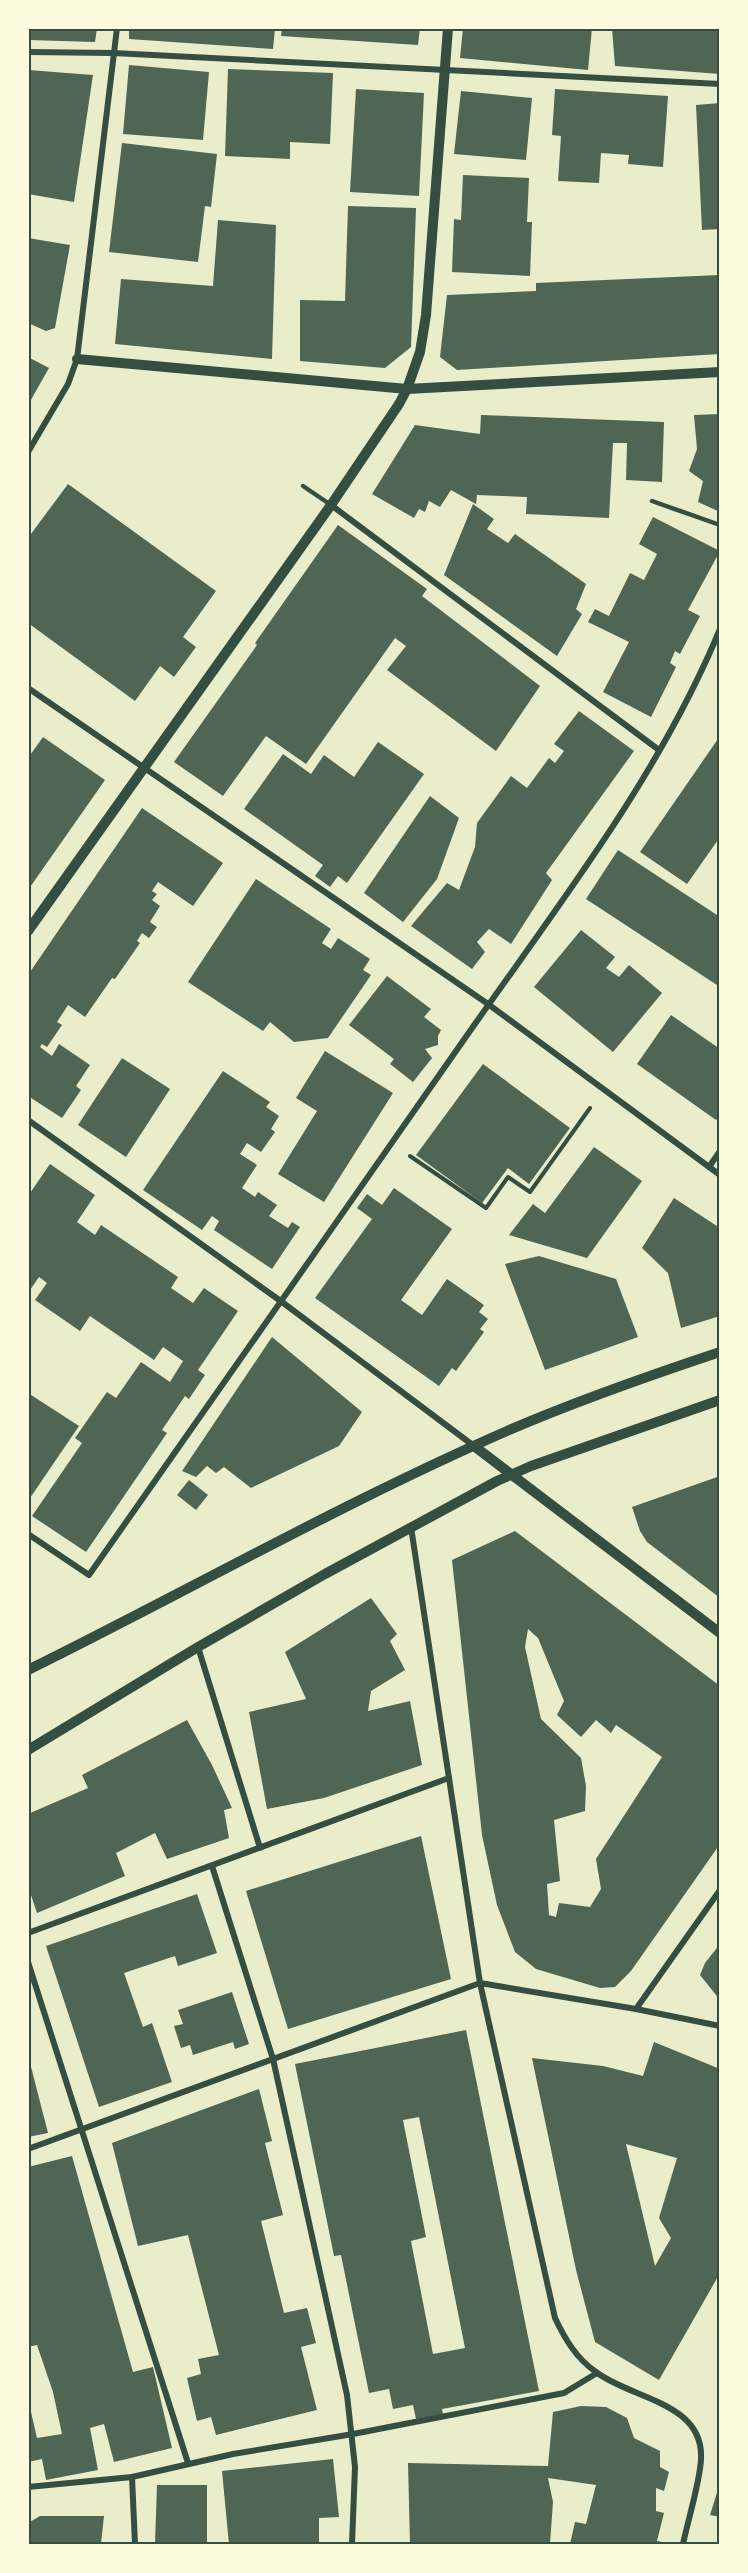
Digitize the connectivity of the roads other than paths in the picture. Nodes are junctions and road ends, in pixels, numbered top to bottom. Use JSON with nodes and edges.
{"nodes":[{"id":1,"x":117,"y":28,"type":"edge"},
{"id":2,"x":448,"y":28,"type":"edge"},
{"id":3,"x":28,"y":52,"type":"edge"},
{"id":4,"x":113,"y":53,"type":"junction"},
{"id":5,"x":445,"y":70,"type":"junction"},
{"id":6,"x":720,"y":84,"type":"edge"},
{"id":7,"x":77,"y":359,"type":"junction"},
{"id":8,"x":720,"y":372,"type":"edge"},
{"id":9,"x":407,"y":389,"type":"junction"},
{"id":10,"x":28,"y":452,"type":"edge"},
{"id":11,"x":303,"y":486,"type":"dead end"},
{"id":12,"x":652,"y":501,"type":"dead end"},
{"id":13,"x":331,"y":505,"type":"junction"},
{"id":14,"x":720,"y":525,"type":"edge"},
{"id":15,"x":720,"y":629,"type":"edge"},
{"id":16,"x":28,"y":688,"type":"edge"},
{"id":17,"x":659,"y":750,"type":"junction"},
{"id":18,"x":143,"y":768,"type":"junction"},
{"id":19,"x":28,"y":931,"type":"edge"},
{"id":20,"x":488,"y":1004,"type":"junction"},
{"id":21,"x":28,"y":1120,"type":"edge"},
{"id":22,"x":720,"y":1151,"type":"edge"},
{"id":23,"x":709,"y":1167,"type":"junction"},
{"id":24,"x":720,"y":1175,"type":"edge"},
{"id":25,"x":282,"y":1302,"type":"junction"},
{"id":26,"x":720,"y":1352,"type":"edge"},
{"id":27,"x":720,"y":1400,"type":"edge"},
{"id":28,"x":474,"y":1446,"type":"junction"},
{"id":29,"x":512,"y":1474,"type":"junction"},
{"id":30,"x":411,"y":1526,"type":"junction"},
{"id":31,"x":28,"y":1534,"type":"edge"},
{"id":32,"x":720,"y":1633,"type":"edge"},
{"id":33,"x":198,"y":1647,"type":"junction"},
{"id":34,"x":28,"y":1670,"type":"edge"},
{"id":35,"x":28,"y":1750,"type":"edge"},
{"id":36,"x":449,"y":1778,"type":"junction"},
{"id":37,"x":260,"y":1848,"type":"junction"},
{"id":38,"x":212,"y":1866,"type":"junction"},
{"id":39,"x":720,"y":1890,"type":"edge"},
{"id":40,"x":28,"y":1933,"type":"edge"},
{"id":41,"x":28,"y":1962,"type":"edge"},
{"id":42,"x":480,"y":1983,"type":"junction"},
{"id":43,"x":636,"y":2009,"type":"junction"},
{"id":44,"x":720,"y":2026,"type":"edge"},
{"id":45,"x":273,"y":2059,"type":"junction"},
{"id":46,"x":81,"y":2128,"type":"junction"},
{"id":47,"x":28,"y":2149,"type":"edge"},
{"id":48,"x":597,"y":2373,"type":"junction"},
{"id":49,"x":353,"y":2434,"type":"junction"},
{"id":50,"x":188,"y":2463,"type":"junction"},
{"id":51,"x":132,"y":2477,"type":"junction"},
{"id":52,"x":28,"y":2487,"type":"edge"},
{"id":53,"x":135,"y":2544,"type":"edge"},
{"id":54,"x":352,"y":2544,"type":"edge"},
{"id":55,"x":683,"y":2544,"type":"edge"}],
"edges":[{"from":1,"to":4,"type":"street"},
{"from":2,"to":5,"type":"street"},
{"from":3,"to":4,"type":"street"},
{"from":4,"to":5,"type":"street"},
{"from":4,"to":7,"type":"street"},
{"from":5,"to":6,"type":"street"},
{"from":5,"to":9,"type":"street"},
{"from":7,"to":9,"type":"street"},
{"from":7,"to":10,"type":"street"},
{"from":8,"to":9,"type":"street"},
{"from":9,"to":13,"type":"street"},
{"from":11,"to":13,"type":"lane"},
{"from":12,"to":14,"type":"lane"},
{"from":13,"to":17,"type":"street"},
{"from":13,"to":18,"type":"street"},
{"from":15,"to":17,"type":"street"},
{"from":16,"to":18,"type":"street"},
{"from":17,"to":20,"type":"street"},
{"from":18,"to":19,"type":"street"},
{"from":18,"to":20,"type":"street"},
{"from":20,"to":23,"type":"street"},
{"from":20,"to":25,"type":"street"},
{"from":21,"to":25,"type":"street"},
{"from":22,"to":23,"type":"street"},
{"from":23,"to":24,"type":"street"},
{"from":25,"to":28,"type":"street"},
{"from":25,"to":31,"type":"street"},
{"from":26,"to":28,"type":"street"},
{"from":27,"to":29,"type":"street"},
{"from":28,"to":29,"type":"street"},
{"from":28,"to":34,"type":"street"},
{"from":29,"to":30,"type":"street"},
{"from":29,"to":32,"type":"street"},
{"from":30,"to":33,"type":"street"},
{"from":30,"to":36,"type":"street"},
{"from":33,"to":35,"type":"street"},
{"from":33,"to":37,"type":"street"},
{"from":36,"to":37,"type":"street"},
{"from":36,"to":42,"type":"street"},
{"from":37,"to":38,"type":"street"},
{"from":38,"to":40,"type":"street"},
{"from":38,"to":45,"type":"street"},
{"from":39,"to":43,"type":"street"},
{"from":41,"to":46,"type":"street"},
{"from":42,"to":43,"type":"street"},
{"from":42,"to":45,"type":"street"},
{"from":42,"to":48,"type":"street"},
{"from":43,"to":44,"type":"street"},
{"from":45,"to":46,"type":"street"},
{"from":45,"to":49,"type":"street"},
{"from":46,"to":47,"type":"street"},
{"from":46,"to":50,"type":"street"},
{"from":48,"to":49,"type":"street"},
{"from":48,"to":55,"type":"street"},
{"from":49,"to":50,"type":"street"},
{"from":49,"to":54,"type":"street"},
{"from":50,"to":51,"type":"street"},
{"from":51,"to":52,"type":"street"},
{"from":51,"to":53,"type":"street"}]}
